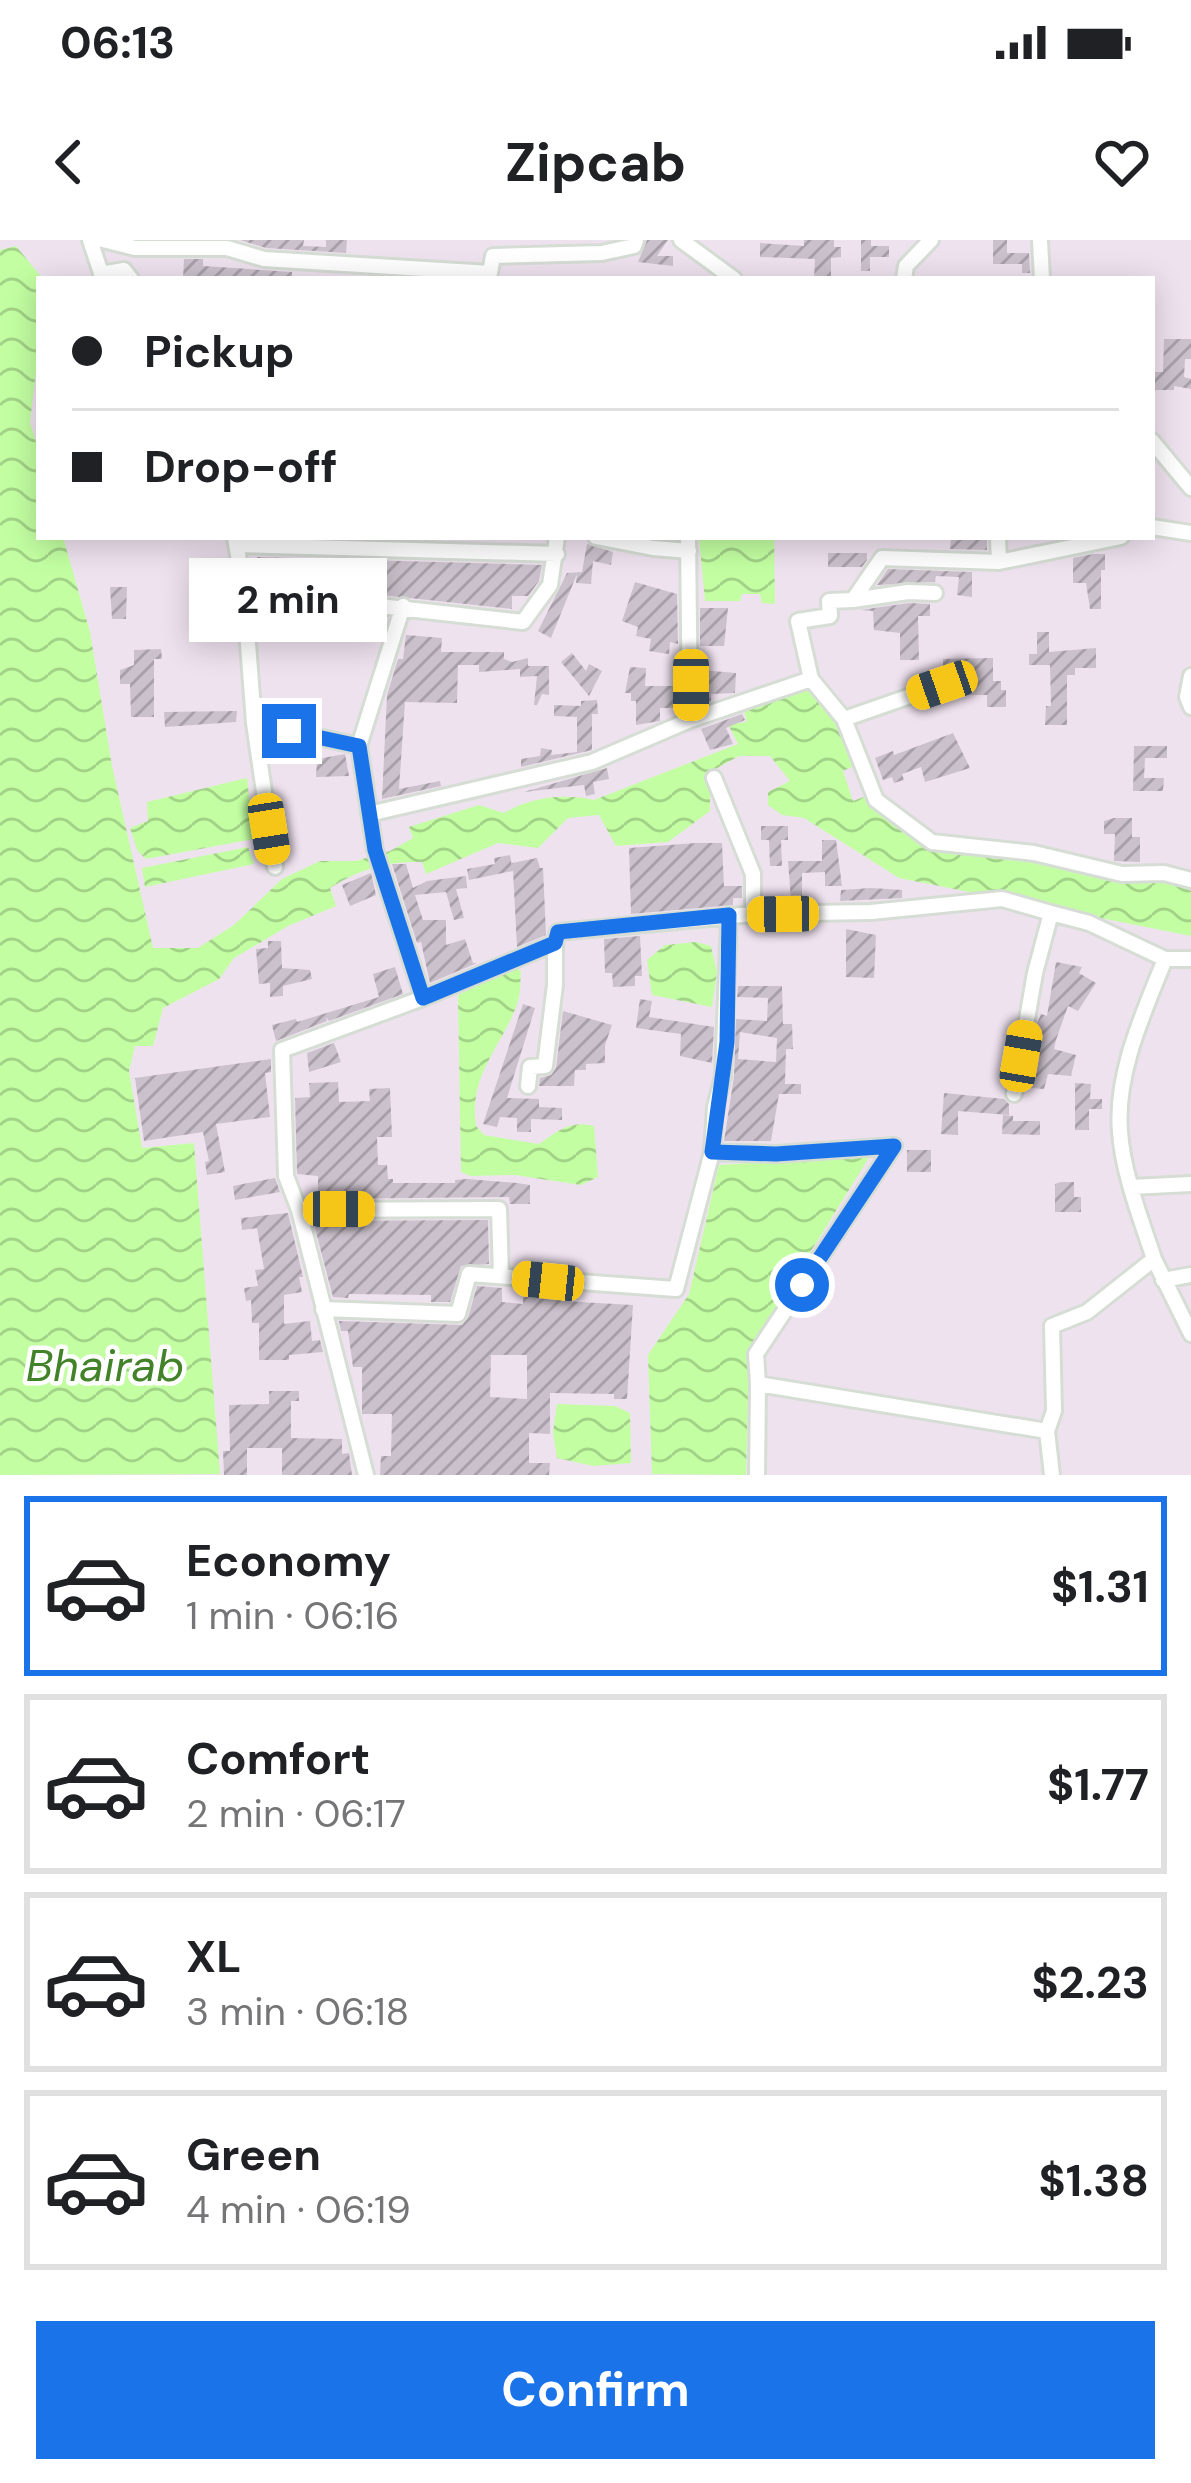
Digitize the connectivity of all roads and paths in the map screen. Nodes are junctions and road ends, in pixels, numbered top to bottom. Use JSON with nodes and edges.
{"nodes":[{"id":1,"x":90,"y":240,"type":"edge"},
{"id":2,"x":104,"y":240,"type":"edge"},
{"id":3,"x":636,"y":240,"type":"edge"},
{"id":4,"x":681,"y":240,"type":"edge"},
{"id":5,"x":932,"y":240,"type":"edge"},
{"id":6,"x":1040,"y":240,"type":"edge"},
{"id":7,"x":102,"y":276,"type":"edge"},
{"id":8,"x":129,"y":276,"type":"edge"},
{"id":9,"x":730,"y":276,"type":"edge"},
{"id":10,"x":904,"y":276,"type":"edge"},
{"id":11,"x":1042,"y":276,"type":"edge"},
{"id":12,"x":1155,"y":445,"type":"edge"},
{"id":13,"x":1191,"y":488,"type":"edge"},
{"id":14,"x":1155,"y":527,"type":"edge"},
{"id":15,"x":1191,"y":533,"type":"edge"},
{"id":16,"x":557,"y":540,"type":"edge"},
{"id":17,"x":612,"y":540,"type":"edge"},
{"id":18,"x":998,"y":540,"type":"edge"},
{"id":19,"x":1106,"y":540,"type":"edge"},
{"id":20,"x":236,"y":541,"type":"edge"},
{"id":21,"x":689,"y":544,"type":"edge"},
{"id":22,"x":557,"y":554,"type":"junction"},
{"id":23,"x":999,"y":562,"type":"junction"},
{"id":24,"x":244,"y":591,"type":"junction"},
{"id":25,"x":934,"y":593,"type":"dead end"},
{"id":26,"x":853,"y":600,"type":"junction"},
{"id":27,"x":403,"y":606,"type":"junction"},
{"id":28,"x":1191,"y":676,"type":"edge"},
{"id":29,"x":811,"y":679,"type":"junction"},
{"id":30,"x":942,"y":685,"type":"dead end"},
{"id":31,"x":1191,"y":707,"type":"edge"},
{"id":32,"x":844,"y":719,"type":"junction"},
{"id":33,"x":691,"y":720,"type":"junction"},
{"id":34,"x":254,"y":723,"type":"junction"},
{"id":35,"x":359,"y":746,"type":"junction"},
{"id":36,"x":715,"y":778,"type":"dead end"},
{"id":37,"x":369,"y":814,"type":"junction"},
{"id":38,"x":275,"y":867,"type":"dead end"},
{"id":39,"x":1191,"y":880,"type":"edge"},
{"id":40,"x":1051,"y":913,"type":"junction"},
{"id":41,"x":753,"y":914,"type":"junction"},
{"id":42,"x":729,"y":915,"type":"junction"},
{"id":43,"x":555,"y":943,"type":"junction"},
{"id":44,"x":1165,"y":959,"type":"junction"},
{"id":45,"x":1191,"y":959,"type":"edge"},
{"id":46,"x":423,"y":998,"type":"junction"},
{"id":47,"x":528,"y":1086,"type":"dead end"},
{"id":48,"x":1014,"y":1094,"type":"dead end"},
{"id":49,"x":712,"y":1152,"type":"junction"},
{"id":50,"x":1191,"y":1184,"type":"edge"},
{"id":51,"x":1131,"y":1187,"type":"junction"},
{"id":52,"x":299,"y":1210,"type":"junction"},
{"id":53,"x":1154,"y":1259,"type":"junction"},
{"id":54,"x":1191,"y":1275,"type":"edge"},
{"id":55,"x":501,"y":1276,"type":"junction"},
{"id":56,"x":1163,"y":1280,"type":"junction"},
{"id":57,"x":323,"y":1309,"type":"junction"},
{"id":58,"x":1191,"y":1334,"type":"edge"},
{"id":59,"x":758,"y":1384,"type":"junction"},
{"id":60,"x":1047,"y":1431,"type":"junction"},
{"id":61,"x":366,"y":1475,"type":"edge"},
{"id":62,"x":757,"y":1475,"type":"edge"},
{"id":63,"x":1052,"y":1475,"type":"edge"}],
"edges":[{"from":1,"to":7,"type":"street"},
{"from":2,"to":3,"type":"street"},
{"from":4,"to":9,"type":"street"},
{"from":5,"to":10,"type":"street"},
{"from":6,"to":11,"type":"street"},
{"from":7,"to":8,"type":"street"},
{"from":12,"to":13,"type":"street"},
{"from":14,"to":15,"type":"street"},
{"from":16,"to":22,"type":"street"},
{"from":17,"to":21,"type":"street"},
{"from":18,"to":23,"type":"street"},
{"from":19,"to":23,"type":"street"},
{"from":20,"to":22,"type":"street"},
{"from":20,"to":24,"type":"street"},
{"from":21,"to":33,"type":"street"},
{"from":22,"to":27,"type":"street"},
{"from":23,"to":26,"type":"street"},
{"from":24,"to":27,"type":"street"},
{"from":24,"to":34,"type":"street"},
{"from":25,"to":26,"type":"street"},
{"from":26,"to":29,"type":"street"},
{"from":27,"to":35,"type":"street"},
{"from":28,"to":31,"type":"street"},
{"from":29,"to":32,"type":"street"},
{"from":29,"to":33,"type":"street"},
{"from":30,"to":32,"type":"street"},
{"from":32,"to":39,"type":"street"},
{"from":33,"to":37,"type":"street"},
{"from":34,"to":35,"type":"street"},
{"from":34,"to":38,"type":"street"},
{"from":35,"to":37,"type":"street"},
{"from":36,"to":41,"type":"street"},
{"from":37,"to":46,"type":"street"},
{"from":40,"to":41,"type":"street"},
{"from":40,"to":44,"type":"street"},
{"from":40,"to":48,"type":"street"},
{"from":41,"to":42,"type":"street"},
{"from":42,"to":43,"type":"street"},
{"from":42,"to":49,"type":"street"},
{"from":43,"to":46,"type":"street"},
{"from":43,"to":47,"type":"street"},
{"from":44,"to":45,"type":"street"},
{"from":44,"to":51,"type":"street"},
{"from":46,"to":52,"type":"street"},
{"from":49,"to":55,"type":"street"},
{"from":49,"to":59,"type":"street"},
{"from":50,"to":51,"type":"street"},
{"from":51,"to":53,"type":"street"},
{"from":52,"to":55,"type":"street"},
{"from":52,"to":57,"type":"street"},
{"from":53,"to":56,"type":"street"},
{"from":53,"to":60,"type":"street"},
{"from":54,"to":56,"type":"street"},
{"from":55,"to":57,"type":"street"},
{"from":56,"to":58,"type":"street"},
{"from":57,"to":61,"type":"street"},
{"from":59,"to":60,"type":"street"},
{"from":59,"to":62,"type":"street"},
{"from":60,"to":63,"type":"street"}]}
